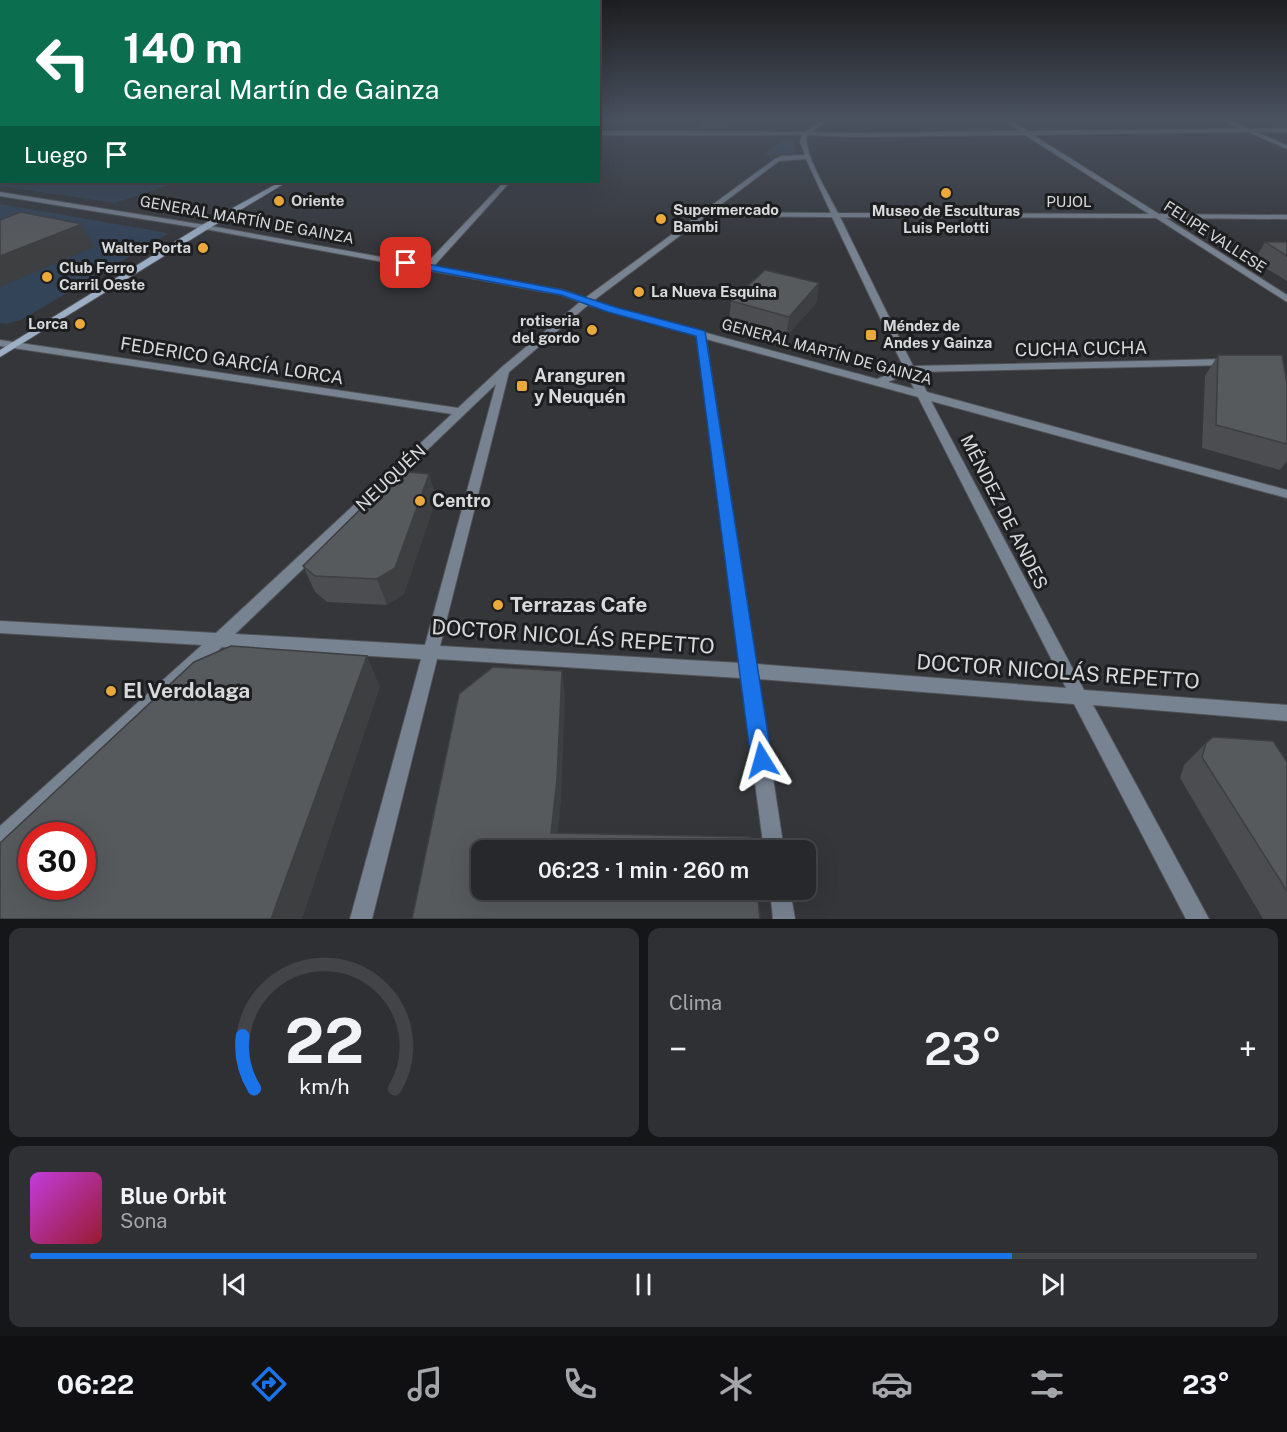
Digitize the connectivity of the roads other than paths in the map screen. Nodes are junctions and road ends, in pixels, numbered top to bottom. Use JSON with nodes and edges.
{"nodes":[{"id":1,"x":775,"y":163,"type":"edge"},
{"id":2,"x":811,"y":163,"type":"edge"},
{"id":3,"x":1074,"y":163,"type":"edge"},
{"id":4,"x":282,"y":183,"type":"edge"},
{"id":5,"x":506,"y":183,"type":"edge"},
{"id":6,"x":0,"y":194,"type":"edge"},
{"id":7,"x":707,"y":214,"type":"junction"},
{"id":8,"x":835,"y":215,"type":"junction"},
{"id":9,"x":1158,"y":216,"type":"junction"},
{"id":10,"x":1287,"y":217,"type":"edge"},
{"id":11,"x":205,"y":228,"type":"junction"},
{"id":12,"x":428,"y":267,"type":"junction"},
{"id":13,"x":1287,"y":299,"type":"edge"},
{"id":14,"x":588,"y":300,"type":"junction"},
{"id":15,"x":701,"y":334,"type":"junction"},
{"id":16,"x":0,"y":343,"type":"edge"},
{"id":17,"x":12,"y":345,"type":"junction"},
{"id":18,"x":0,"y":354,"type":"edge"},
{"id":19,"x":1240,"y":362,"type":"edge"},
{"id":20,"x":506,"y":369,"type":"junction"},
{"id":21,"x":910,"y":369,"type":"junction"},
{"id":22,"x":879,"y":382,"type":"junction"},
{"id":23,"x":923,"y":394,"type":"junction"},
{"id":24,"x":460,"y":412,"type":"junction"},
{"id":25,"x":1287,"y":494,"type":"edge"},
{"id":26,"x":0,"y":627,"type":"edge"},
{"id":27,"x":220,"y":639,"type":"junction"},
{"id":28,"x":430,"y":651,"type":"junction"},
{"id":29,"x":749,"y":671,"type":"junction"},
{"id":30,"x":1078,"y":697,"type":"junction"},
{"id":31,"x":1287,"y":713,"type":"edge"},
{"id":32,"x":0,"y":839,"type":"edge"},
{"id":33,"x":773,"y":840,"type":"edge"},
{"id":34,"x":781,"y":900,"type":"edge"},
{"id":35,"x":362,"y":919,"type":"edge"},
{"id":36,"x":784,"y":919,"type":"edge"},
{"id":37,"x":1198,"y":919,"type":"edge"}],
"edges":[{"from":1,"to":7,"type":"street","name":"NEUQUÉN"},
{"from":2,"to":8,"type":"street","name":"MÉNDEZ DE ANDES"},
{"from":3,"to":9,"type":"street","name":"FELIPE VALLESE"},
{"from":4,"to":11,"type":"street"},
{"from":5,"to":12,"type":"street"},
{"from":6,"to":11,"type":"street","name":"GENERAL MARTÍN DE GAINZA"},
{"from":7,"to":8,"type":"street","name":"PUJOL"},
{"from":7,"to":14,"type":"street","name":"NEUQUÉN"},
{"from":8,"to":9,"type":"street","name":"PUJOL"},
{"from":8,"to":21,"type":"street","name":"MÉNDEZ DE ANDES"},
{"from":9,"to":10,"type":"street","name":"PUJOL"},
{"from":9,"to":13,"type":"street","name":"FELIPE VALLESE"},
{"from":11,"to":12,"type":"street","name":"GENERAL MARTÍN DE GAINZA"},
{"from":11,"to":17,"type":"street"},
{"from":12,"to":14,"type":"street","name":"GENERAL MARTÍN DE GAINZA"},
{"from":14,"to":15,"type":"street","name":"GENERAL MARTÍN DE GAINZA"},
{"from":14,"to":20,"type":"street","name":"NEUQUÉN"},
{"from":15,"to":22,"type":"street","name":"GENERAL MARTÍN DE GAINZA"},
{"from":15,"to":29,"type":"street"},
{"from":16,"to":17,"type":"street","name":"FEDERICO GARCÍA LORCA"},
{"from":17,"to":18,"type":"street"},
{"from":17,"to":24,"type":"street","name":"FEDERICO GARCÍA LORCA"},
{"from":19,"to":21,"type":"street","name":"CUCHA CUCHA"},
{"from":20,"to":24,"type":"street","name":"NEUQUÉN"},
{"from":20,"to":28,"type":"street"},
{"from":21,"to":22,"type":"street","name":"CUCHA CUCHA"},
{"from":21,"to":23,"type":"street","name":"MÉNDEZ DE ANDES"},
{"from":22,"to":23,"type":"street","name":"GENERAL MARTÍN DE GAINZA"},
{"from":23,"to":25,"type":"street","name":"GENERAL MARTÍN DE GAINZA"},
{"from":23,"to":30,"type":"street","name":"MÉNDEZ DE ANDES"},
{"from":24,"to":27,"type":"street","name":"NEUQUÉN"},
{"from":26,"to":27,"type":"street","name":"DOCTOR NICOLÁS REPETTO"},
{"from":27,"to":28,"type":"street","name":"DOCTOR NICOLÁS REPETTO"},
{"from":27,"to":32,"type":"street","name":"NEUQUÉN"},
{"from":28,"to":29,"type":"street","name":"DOCTOR NICOLÁS REPETTO"},
{"from":28,"to":35,"type":"street"},
{"from":29,"to":30,"type":"street","name":"DOCTOR NICOLÁS REPETTO"},
{"from":29,"to":33,"type":"street"},
{"from":30,"to":31,"type":"street","name":"DOCTOR NICOLÁS REPETTO"},
{"from":30,"to":37,"type":"street","name":"MÉNDEZ DE ANDES"},
{"from":34,"to":36,"type":"street"}]}
